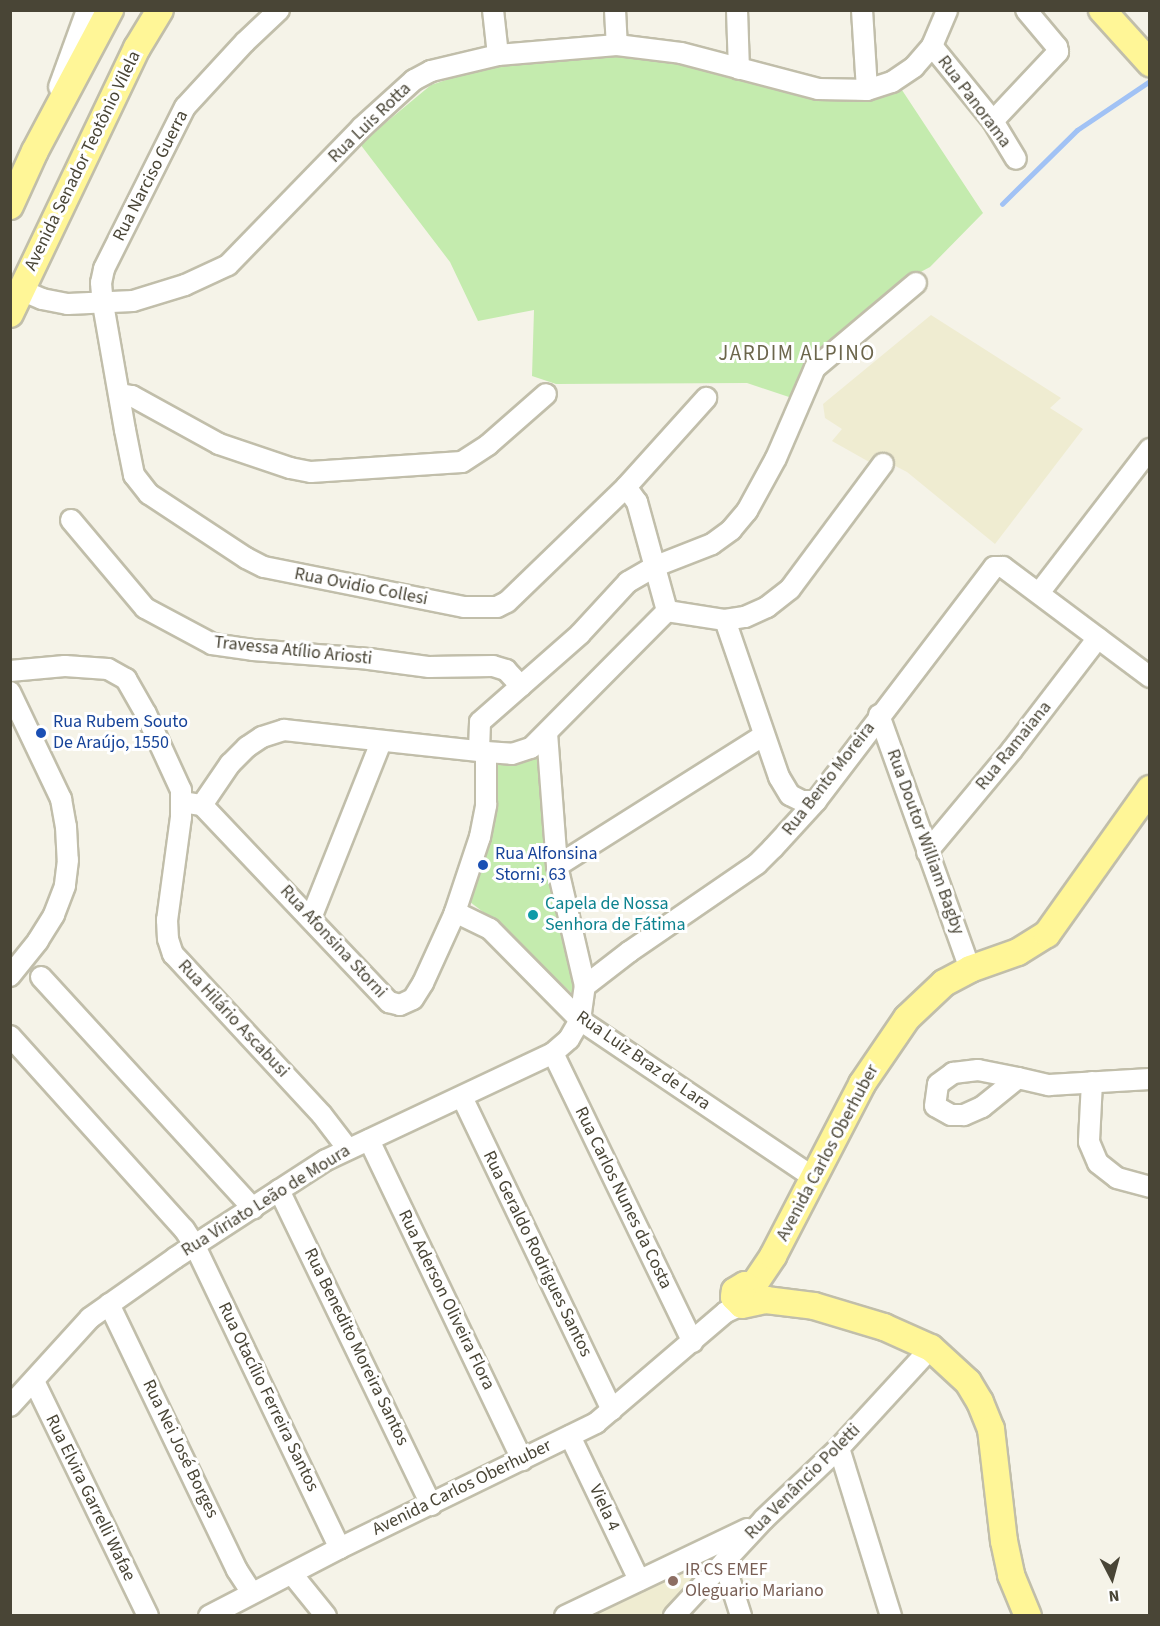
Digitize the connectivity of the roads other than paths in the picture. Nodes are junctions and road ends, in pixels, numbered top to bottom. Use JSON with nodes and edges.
{"nodes":[{"id":1,"x":279,"y":10,"type":"edge"},
{"id":2,"x":493,"y":10,"type":"edge"},
{"id":3,"x":615,"y":10,"type":"edge"},
{"id":4,"x":737,"y":10,"type":"edge"},
{"id":5,"x":862,"y":10,"type":"edge"},
{"id":6,"x":948,"y":10,"type":"edge"},
{"id":7,"x":1026,"y":10,"type":"edge"},
{"id":8,"x":1102,"y":10,"type":"edge"},
{"id":9,"x":97,"y":12,"type":"edge"},
{"id":10,"x":157,"y":16,"type":"edge"},
{"id":11,"x":617,"y":45,"type":"junction"},
{"id":12,"x":932,"y":46,"type":"junction"},
{"id":13,"x":498,"y":55,"type":"junction"},
{"id":14,"x":1147,"y":60,"type":"edge"},
{"id":15,"x":739,"y":69,"type":"junction"},
{"id":16,"x":867,"y":90,"type":"junction"},
{"id":17,"x":993,"y":121,"type":"junction"},
{"id":18,"x":1016,"y":159,"type":"dead end"},
{"id":19,"x":10,"y":206,"type":"edge"},
{"id":20,"x":916,"y":283,"type":"dead end"},
{"id":21,"x":21,"y":290,"type":"junction"},
{"id":22,"x":103,"y":304,"type":"junction"},
{"id":23,"x":10,"y":314,"type":"edge"},
{"id":24,"x":119,"y":394,"type":"junction"},
{"id":25,"x":546,"y":394,"type":"dead end"},
{"id":26,"x":706,"y":398,"type":"dead end"},
{"id":27,"x":1149,"y":449,"type":"edge"},
{"id":28,"x":883,"y":464,"type":"dead end"},
{"id":29,"x":626,"y":487,"type":"junction"},
{"id":30,"x":71,"y":520,"type":"dead end"},
{"id":31,"x":656,"y":566,"type":"junction"},
{"id":32,"x":1040,"y":593,"type":"junction"},
{"id":33,"x":667,"y":611,"type":"junction"},
{"id":34,"x":725,"y":620,"type":"junction"},
{"id":35,"x":1098,"y":638,"type":"junction"},
{"id":36,"x":1146,"y":668,"type":"edge"},
{"id":37,"x":10,"y":671,"type":"edge"},
{"id":38,"x":521,"y":686,"type":"junction"},
{"id":39,"x":10,"y":692,"type":"edge"},
{"id":40,"x":879,"y":715,"type":"junction"},
{"id":41,"x":547,"y":734,"type":"junction"},
{"id":42,"x":764,"y":735,"type":"junction"},
{"id":43,"x":381,"y":742,"type":"junction"},
{"id":44,"x":482,"y":752,"type":"junction"},
{"id":45,"x":1149,"y":789,"type":"edge"},
{"id":46,"x":816,"y":801,"type":"junction"},
{"id":47,"x":182,"y":802,"type":"junction"},
{"id":48,"x":202,"y":805,"type":"junction"},
{"id":49,"x":927,"y":852,"type":"junction"},
{"id":50,"x":557,"y":866,"type":"junction"},
{"id":51,"x":455,"y":912,"type":"junction"},
{"id":52,"x":311,"y":918,"type":"junction"},
{"id":53,"x":970,"y":969,"type":"junction"},
{"id":54,"x":10,"y":976,"type":"edge"},
{"id":55,"x":41,"y":977,"type":"dead end"},
{"id":56,"x":585,"y":986,"type":"junction"},
{"id":57,"x":580,"y":1020,"type":"junction"},
{"id":58,"x":10,"y":1036,"type":"edge"},
{"id":59,"x":553,"y":1053,"type":"junction"},
{"id":60,"x":1018,"y":1078,"type":"dead end"},
{"id":61,"x":1149,"y":1079,"type":"edge"},
{"id":62,"x":1092,"y":1082,"type":"junction"},
{"id":63,"x":462,"y":1097,"type":"junction"},
{"id":64,"x":369,"y":1140,"type":"junction"},
{"id":65,"x":348,"y":1149,"type":"junction"},
{"id":66,"x":813,"y":1178,"type":"junction"},
{"id":67,"x":1149,"y":1187,"type":"edge"},
{"id":68,"x":279,"y":1190,"type":"junction"},
{"id":69,"x":254,"y":1208,"type":"junction"},
{"id":70,"x":195,"y":1246,"type":"junction"},
{"id":71,"x":747,"y":1296,"type":"junction"},
{"id":72,"x":109,"y":1304,"type":"junction"},
{"id":73,"x":693,"y":1342,"type":"junction"},
{"id":74,"x":931,"y":1348,"type":"junction"},
{"id":75,"x":34,"y":1381,"type":"junction"},
{"id":76,"x":13,"y":1398,"type":"edge"},
{"id":77,"x":612,"y":1410,"type":"junction"},
{"id":78,"x":570,"y":1436,"type":"junction"},
{"id":79,"x":839,"y":1448,"type":"junction"},
{"id":80,"x":522,"y":1460,"type":"junction"},
{"id":81,"x":431,"y":1505,"type":"junction"},
{"id":82,"x":764,"y":1519,"type":"junction"},
{"id":83,"x":340,"y":1548,"type":"junction"},
{"id":84,"x":724,"y":1562,"type":"junction"},
{"id":85,"x":292,"y":1574,"type":"junction"},
{"id":86,"x":639,"y":1580,"type":"junction"},
{"id":87,"x":252,"y":1593,"type":"junction"},
{"id":88,"x":148,"y":1616,"type":"edge"},
{"id":89,"x":208,"y":1616,"type":"edge"},
{"id":90,"x":326,"y":1616,"type":"edge"},
{"id":91,"x":565,"y":1616,"type":"edge"},
{"id":92,"x":674,"y":1616,"type":"edge"},
{"id":93,"x":741,"y":1616,"type":"edge"},
{"id":94,"x":891,"y":1616,"type":"edge"},
{"id":95,"x":1028,"y":1616,"type":"edge"}],
"edges":[{"from":1,"to":22,"type":"street","name":"Rua Narciso Guerra"},
{"from":2,"to":13,"type":"street"},
{"from":3,"to":11,"type":"street"},
{"from":4,"to":15,"type":"street"},
{"from":5,"to":16,"type":"street"},
{"from":6,"to":12,"type":"street"},
{"from":7,"to":17,"type":"street"},
{"from":8,"to":14,"type":"main road"},
{"from":9,"to":10,"type":"main road"},
{"from":9,"to":19,"type":"main road"},
{"from":10,"to":21,"type":"main road","name":"Avenida Senador Teotônio Vilela"},
{"from":11,"to":13,"type":"street","name":"Rua Luis Rotta"},
{"from":11,"to":15,"type":"street","name":"Rua Luis Rotta"},
{"from":12,"to":16,"type":"street"},
{"from":12,"to":17,"type":"street","name":"Rua Panorama"},
{"from":13,"to":22,"type":"street","name":"Rua Luis Rotta"},
{"from":15,"to":16,"type":"street","name":"Rua Luis Rotta"},
{"from":17,"to":18,"type":"street","name":"Rua Panorama"},
{"from":20,"to":31,"type":"street","name":"Rua Afonsina Storni"},
{"from":21,"to":22,"type":"street","name":"Rua Luis Rotta"},
{"from":21,"to":23,"type":"main road","name":"Avenida Senador Teotônio Vilela"},
{"from":22,"to":24,"type":"street","name":"Rua Ovidio Collesi"},
{"from":24,"to":25,"type":"street"},
{"from":24,"to":29,"type":"street","name":"Rua Ovidio Collesi"},
{"from":26,"to":29,"type":"street","name":"Rua Ovidio Collesi"},
{"from":27,"to":32,"type":"street"},
{"from":28,"to":34,"type":"street"},
{"from":29,"to":31,"type":"street"},
{"from":30,"to":38,"type":"street","name":"Travessa Atílio Ariosti"},
{"from":31,"to":33,"type":"street"},
{"from":31,"to":38,"type":"street","name":"Rua Afonsina Storni"},
{"from":32,"to":35,"type":"street","name":"Rua Bento Moreira"},
{"from":32,"to":40,"type":"street","name":"Rua Bento Moreira"},
{"from":33,"to":34,"type":"street"},
{"from":33,"to":41,"type":"street"},
{"from":34,"to":42,"type":"street"},
{"from":35,"to":36,"type":"street","name":"Rua Bento Moreira"},
{"from":35,"to":49,"type":"street","name":"Rua Ramaiana"},
{"from":37,"to":47,"type":"street","name":"Rua Hilário Ascabusi"},
{"from":38,"to":44,"type":"street","name":"Rua Afonsina Storni"},
{"from":39,"to":54,"type":"street"},
{"from":40,"to":46,"type":"street","name":"Rua Bento Moreira"},
{"from":40,"to":49,"type":"street","name":"Rua Doutor William Bagby"},
{"from":41,"to":44,"type":"street"},
{"from":41,"to":50,"type":"street"},
{"from":42,"to":46,"type":"street"},
{"from":42,"to":50,"type":"street"},
{"from":43,"to":44,"type":"street"},
{"from":43,"to":48,"type":"street"},
{"from":43,"to":52,"type":"street"},
{"from":44,"to":51,"type":"street","name":"Rua Afonsina Storni"},
{"from":45,"to":53,"type":"main road","name":"Avenida Carlos Oberhuber"},
{"from":46,"to":56,"type":"street","name":"Rua Bento Moreira"},
{"from":47,"to":48,"type":"street"},
{"from":47,"to":65,"type":"street","name":"Rua Hilário Ascabusi"},
{"from":48,"to":52,"type":"street","name":"Rua Afonsina Storni"},
{"from":49,"to":53,"type":"street","name":"Rua Doutor William Bagby"},
{"from":50,"to":56,"type":"street"},
{"from":51,"to":52,"type":"street","name":"Rua Afonsina Storni"},
{"from":51,"to":57,"type":"street","name":"Rua Luiz Braz de Lara"},
{"from":53,"to":66,"type":"main road","name":"Avenida Carlos Oberhuber"},
{"from":55,"to":69,"type":"street"},
{"from":56,"to":57,"type":"street"},
{"from":57,"to":59,"type":"street","name":"Rua Viriato Leão de Moura"},
{"from":57,"to":66,"type":"street","name":"Rua Luiz Braz de Lara"},
{"from":58,"to":70,"type":"street","name":"Rua Otacílio Ferreira Santos"},
{"from":59,"to":63,"type":"street","name":"Rua Viriato Leão de Moura"},
{"from":59,"to":73,"type":"street","name":"Rua Carlos Nunes da Costa"},
{"from":60,"to":62,"type":"street"},
{"from":61,"to":62,"type":"street"},
{"from":62,"to":67,"type":"street"},
{"from":63,"to":64,"type":"street","name":"Rua Viriato Leão de Moura"},
{"from":63,"to":77,"type":"street","name":"Rua Geraldo Rodrigues Santos"},
{"from":64,"to":65,"type":"street","name":"Rua Viriato Leão de Moura"},
{"from":64,"to":80,"type":"street","name":"Rua Aderson Oliveira Flora"},
{"from":65,"to":68,"type":"street","name":"Rua Viriato Leão de Moura"},
{"from":66,"to":71,"type":"main road","name":"Avenida Carlos Oberhuber"},
{"from":68,"to":69,"type":"street","name":"Rua Viriato Leão de Moura"},
{"from":68,"to":81,"type":"street","name":"Rua Benedito Moreira Santos"},
{"from":69,"to":70,"type":"street","name":"Rua Viriato Leão de Moura"},
{"from":70,"to":72,"type":"street","name":"Rua Viriato Leão de Moura"},
{"from":70,"to":83,"type":"street","name":"Rua Otacílio Ferreira Santos"},
{"from":71,"to":73,"type":"street","name":"Avenida Carlos Oberhuber"},
{"from":71,"to":74,"type":"main road"},
{"from":72,"to":75,"type":"street","name":"Rua Viriato Leão de Moura"},
{"from":72,"to":87,"type":"street","name":"Rua Nei José Borges"},
{"from":73,"to":77,"type":"street","name":"Avenida Carlos Oberhuber"},
{"from":74,"to":79,"type":"street","name":"Rua Venâncio Poletti"},
{"from":74,"to":95,"type":"main road"},
{"from":75,"to":76,"type":"street","name":"Rua Viriato Leão de Moura"},
{"from":75,"to":88,"type":"street","name":"Rua Elvira Garrelli Wafae"},
{"from":77,"to":78,"type":"street","name":"Avenida Carlos Oberhuber"},
{"from":78,"to":80,"type":"street","name":"Avenida Carlos Oberhuber"},
{"from":78,"to":86,"type":"street","name":"Viela 4"},
{"from":79,"to":82,"type":"street","name":"Rua Venâncio Poletti"},
{"from":79,"to":94,"type":"street"},
{"from":80,"to":81,"type":"street","name":"Avenida Carlos Oberhuber"},
{"from":81,"to":83,"type":"street","name":"Avenida Carlos Oberhuber"},
{"from":82,"to":84,"type":"street","name":"Rua Venâncio Poletti"},
{"from":82,"to":86,"type":"street"},
{"from":83,"to":85,"type":"street","name":"Avenida Carlos Oberhuber"},
{"from":84,"to":92,"type":"street","name":"Rua Venâncio Poletti"},
{"from":84,"to":93,"type":"street"},
{"from":85,"to":87,"type":"street","name":"Avenida Carlos Oberhuber"},
{"from":85,"to":90,"type":"street"},
{"from":86,"to":91,"type":"street"},
{"from":87,"to":89,"type":"street","name":"Avenida Carlos Oberhuber"}]}
